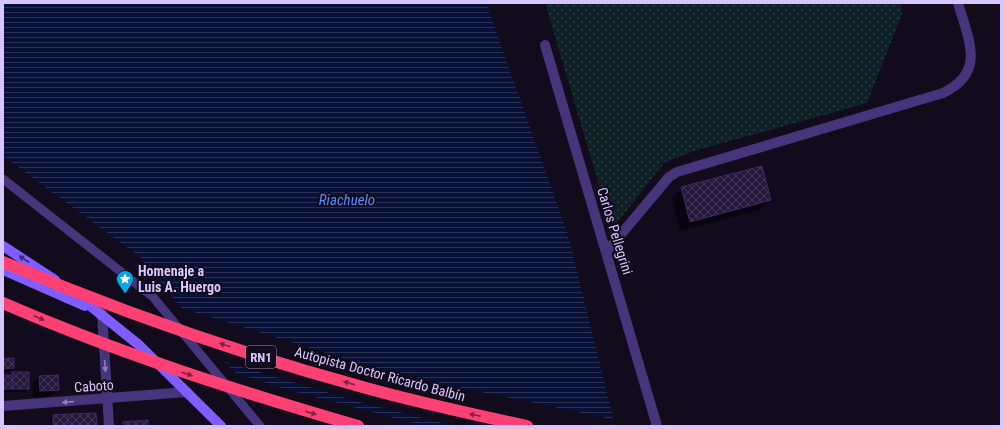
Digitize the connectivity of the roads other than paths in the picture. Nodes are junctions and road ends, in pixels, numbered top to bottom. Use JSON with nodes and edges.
{"nodes":[{"id":1,"x":958,"y":3,"type":"edge"},
{"id":2,"x":545,"y":45,"type":"dead end"},
{"id":3,"x":3,"y":179,"type":"edge"},
{"id":4,"x":3,"y":246,"type":"edge"},
{"id":5,"x":607,"y":250,"type":"junction"},
{"id":6,"x":3,"y":262,"type":"edge"},
{"id":7,"x":3,"y":270,"type":"edge"},
{"id":8,"x":3,"y":303,"type":"edge"},
{"id":9,"x":102,"y":313,"type":"junction"},
{"id":10,"x":187,"y":392,"type":"junction"},
{"id":11,"x":107,"y":399,"type":"junction"},
{"id":12,"x":3,"y":406,"type":"edge"},
{"id":13,"x":109,"y":426,"type":"edge"},
{"id":14,"x":221,"y":426,"type":"edge"},
{"id":15,"x":260,"y":426,"type":"edge"},
{"id":16,"x":358,"y":426,"type":"edge"},
{"id":17,"x":527,"y":426,"type":"edge"},
{"id":18,"x":657,"y":426,"type":"edge"}],
"edges":[{"from":1,"to":5,"type":"street"},
{"from":2,"to":5,"type":"street","name":"Carlos Pellegrini"},
{"from":3,"to":15,"type":"lane"},
{"from":9,"to":4,"type":"main road","one_way":true},
{"from":5,"to":18,"type":"street","name":"Carlos Pellegrini"},
{"from":17,"to":6,"type":"highway","name":"Autopista Doctor Ricardo Balbín","number":"RN1","one_way":true,"bridge":true},
{"from":7,"to":9,"type":"main road"},
{"from":8,"to":16,"type":"highway","one_way":true,"bridge":true},
{"from":9,"to":10,"type":"main road"},
{"from":9,"to":11,"type":"street","one_way":true},
{"from":10,"to":11,"type":"street","name":"Caboto"},
{"from":10,"to":14,"type":"main road"},
{"from":11,"to":12,"type":"street","name":"Caboto","one_way":true},
{"from":11,"to":13,"type":"street"}]}
